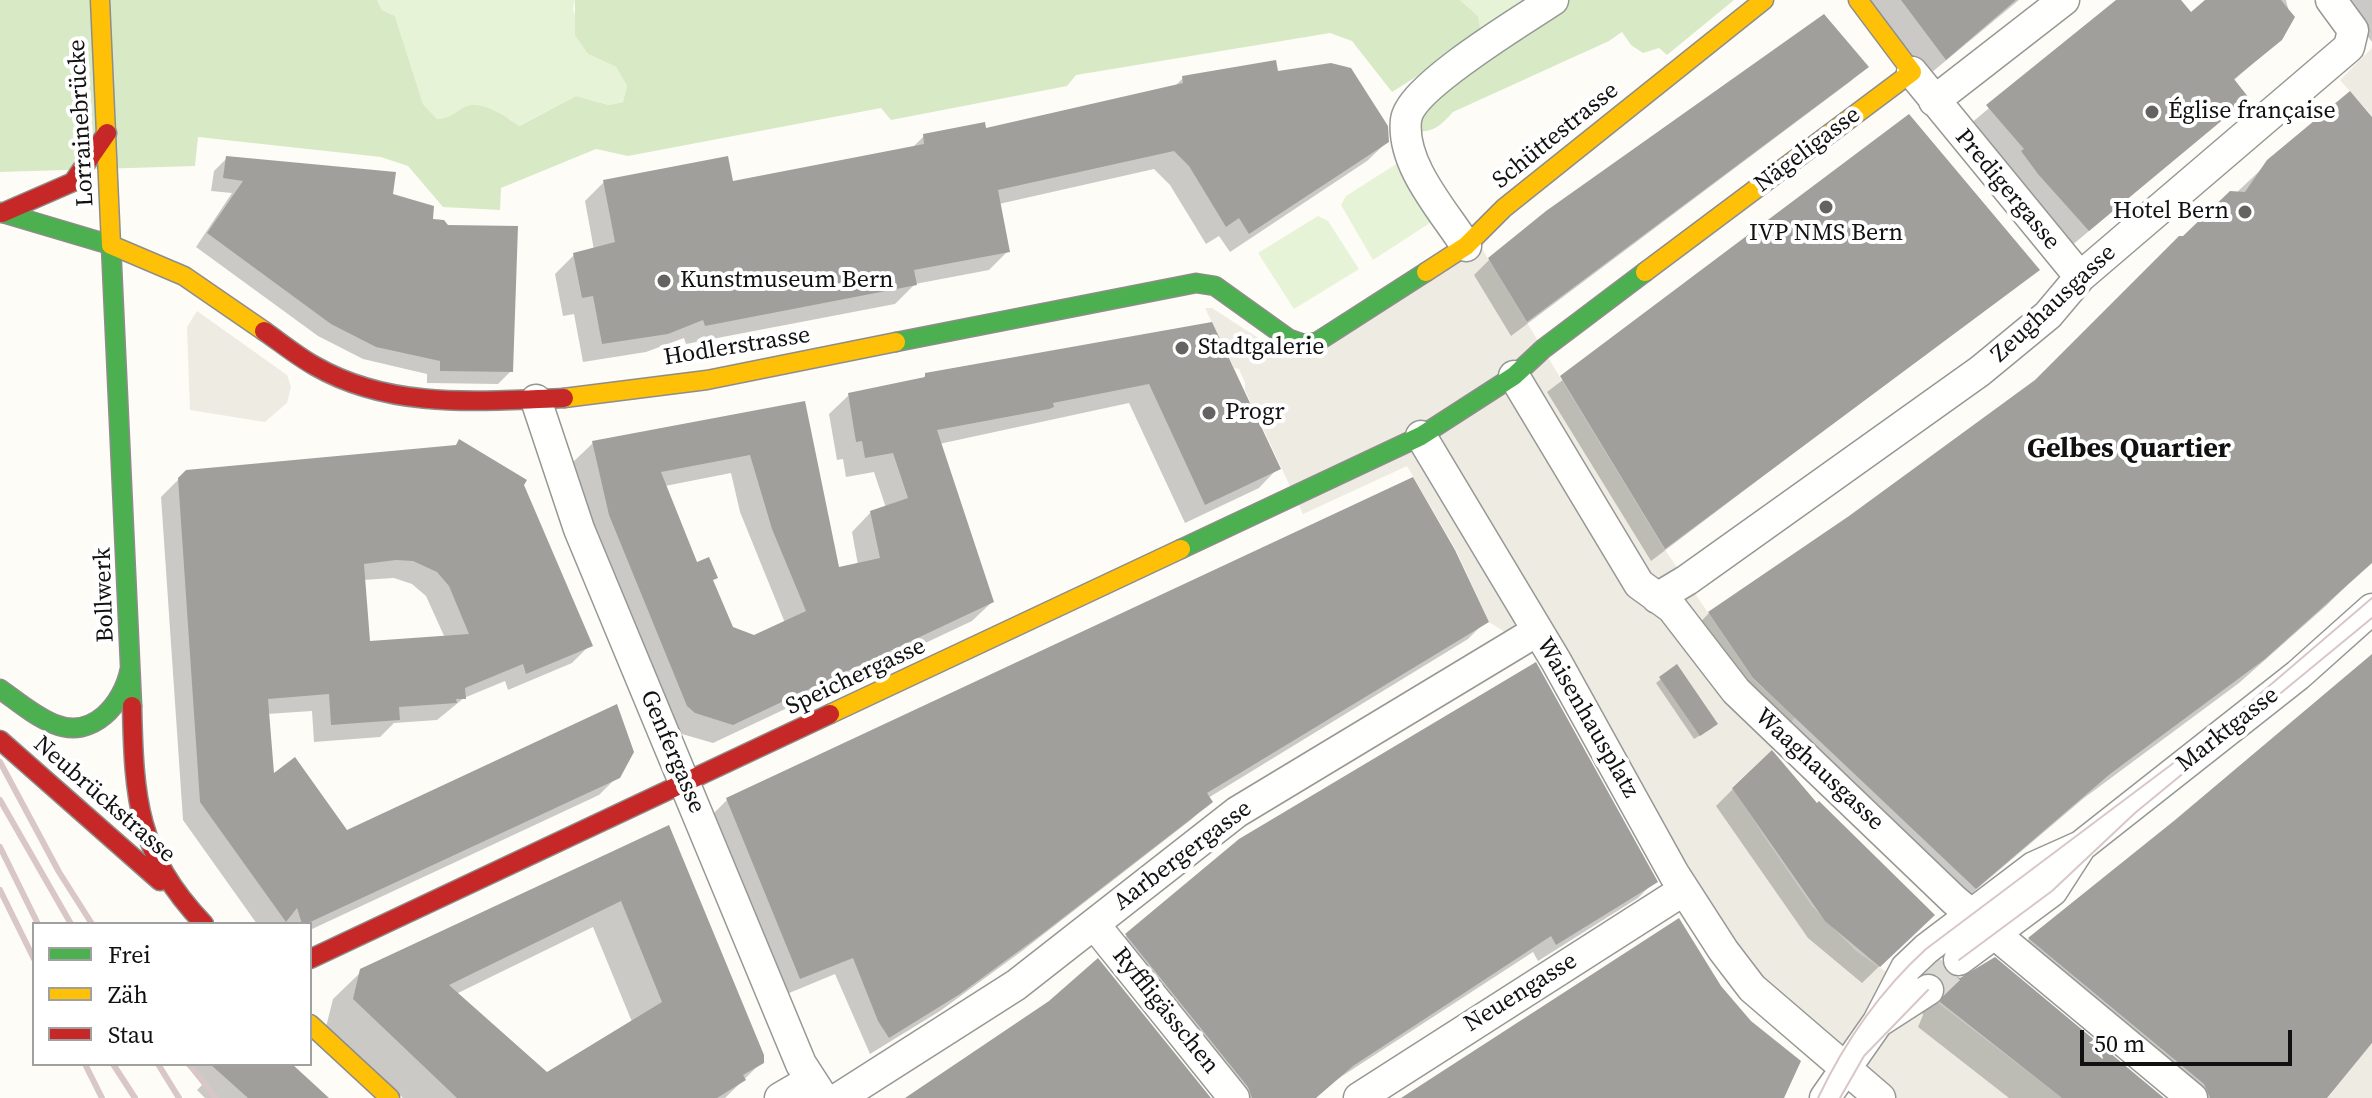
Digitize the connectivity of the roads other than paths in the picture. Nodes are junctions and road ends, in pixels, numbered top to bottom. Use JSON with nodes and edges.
{"nodes":[{"id":1,"x":100,"y":0,"type":"edge"},
{"id":2,"x":1553,"y":0,"type":"edge"},
{"id":3,"x":1764,"y":0,"type":"edge"},
{"id":4,"x":1858,"y":0,"type":"edge"},
{"id":5,"x":2064,"y":0,"type":"edge"},
{"id":6,"x":2331,"y":0,"type":"edge"},
{"id":7,"x":2363,"y":42,"type":"edge"},
{"id":8,"x":1912,"y":72,"type":"junction"},
{"id":9,"x":1934,"y":101,"type":"junction"},
{"id":10,"x":107,"y":133,"type":"junction"},
{"id":11,"x":1,"y":212,"type":"edge"},
{"id":12,"x":111,"y":245,"type":"junction"},
{"id":13,"x":1466,"y":246,"type":"junction"},
{"id":14,"x":2080,"y":277,"type":"junction"},
{"id":15,"x":1376,"y":306,"type":"joint"},
{"id":16,"x":1514,"y":376,"type":"junction"},
{"id":17,"x":536,"y":400,"type":"junction"},
{"id":18,"x":1421,"y":436,"type":"junction"},
{"id":19,"x":1657,"y":598,"type":"junction"},
{"id":20,"x":2372,"y":609,"type":"edge"},
{"id":21,"x":1537,"y":631,"type":"junction"},
{"id":22,"x":131,"y":658,"type":"junction"},
{"id":23,"x":0,"y":689,"type":"edge"},
{"id":24,"x":0,"y":740,"type":"edge"},
{"id":25,"x":686,"y":783,"type":"junction"},
{"id":26,"x":1684,"y":890,"type":"junction"},
{"id":27,"x":176,"y":895,"type":"junction"},
{"id":28,"x":202,"y":922,"type":"edge"},
{"id":29,"x":1982,"y":923,"type":"junction"},
{"id":30,"x":1094,"y":924,"type":"junction"},
{"id":31,"x":312,"y":958,"type":"edge"},
{"id":32,"x":1959,"y":960,"type":"tunnel mouth"},
{"id":33,"x":1928,"y":990,"type":"tunnel mouth"},
{"id":34,"x":1878,"y":1022,"type":"junction"},
{"id":35,"x":312,"y":1026,"type":"edge"},
{"id":36,"x":1843,"y":1068,"type":"junction"},
{"id":37,"x":817,"y":1089,"type":"edge"},
{"id":38,"x":390,"y":1098,"type":"edge"},
{"id":39,"x":780,"y":1098,"type":"edge"},
{"id":40,"x":839,"y":1098,"type":"edge"},
{"id":41,"x":1234,"y":1098,"type":"edge"},
{"id":42,"x":1359,"y":1098,"type":"edge"},
{"id":43,"x":1825,"y":1098,"type":"edge"},
{"id":44,"x":1880,"y":1098,"type":"edge"},
{"id":45,"x":2192,"y":1098,"type":"edge"}],
"edges":[{"from":1,"to":10,"type":"street","name":"Lorrainebrücke"},
{"from":2,"to":13,"type":"street"},
{"from":3,"to":13,"type":"street","name":"Schüttestrasse"},
{"from":4,"to":8,"type":"street"},
{"from":5,"to":9,"type":"street"},
{"from":6,"to":7,"type":"street","name":"Zeughausgasse"},
{"from":7,"to":14,"type":"street","name":"Zeughausgasse"},
{"from":8,"to":9,"type":"street"},
{"from":8,"to":16,"type":"street","name":"Nägeligasse"},
{"from":9,"to":14,"type":"street","name":"Predigergasse"},
{"from":10,"to":11,"type":"street"},
{"from":10,"to":12,"type":"street","name":"Lorrainebrücke"},
{"from":11,"to":12,"type":"street","name":"Hodlerstrasse"},
{"from":12,"to":17,"type":"street","name":"Hodlerstrasse"},
{"from":12,"to":22,"type":"street","name":"Bollwerk"},
{"from":13,"to":15,"type":"street","name":"Schüttestrasse"},
{"from":14,"to":19,"type":"street","name":"Zeughausgasse"},
{"from":15,"to":17,"type":"street","name":"Hodlerstrasse"},
{"from":16,"to":18,"type":"street"},
{"from":16,"to":19,"type":"street"},
{"from":17,"to":25,"type":"street","name":"Genfergasse"},
{"from":18,"to":21,"type":"street","name":"Waisenhausplatz"},
{"from":18,"to":25,"type":"street","name":"Speichergasse"},
{"from":19,"to":29,"type":"street","name":"Waaghausgasse"},
{"from":20,"to":29,"type":"street","name":"Marktgasse"},
{"from":21,"to":26,"type":"street","name":"Waisenhausplatz"},
{"from":21,"to":30,"type":"street","name":"Aarbergergasse"},
{"from":22,"to":23,"type":"street"},
{"from":22,"to":27,"type":"street","name":"Bollwerk"},
{"from":24,"to":27,"type":"street","name":"Neubrückstrasse"},
{"from":25,"to":31,"type":"street","name":"Speichergasse"},
{"from":25,"to":37,"type":"street","name":"Genfergasse"},
{"from":26,"to":36,"type":"street","name":"Waisenhausplatz"},
{"from":26,"to":42,"type":"street","name":"Neuengasse"},
{"from":27,"to":28,"type":"street","name":"Bollwerk"},
{"from":29,"to":32,"type":"street","name":"Marktgasse"},
{"from":29,"to":34,"type":"street","name":"Marktgasse"},
{"from":29,"to":45,"type":"street","name":"Waaghausgasse"},
{"from":30,"to":40,"type":"street","name":"Aarbergergasse"},
{"from":30,"to":41,"type":"street","name":"Ryffligässchen"},
{"from":33,"to":34,"type":"street"},
{"from":34,"to":36,"type":"street"},
{"from":35,"to":38,"type":"street"},
{"from":36,"to":43,"type":"street"},
{"from":36,"to":44,"type":"street","name":"Waisenhausplatz"},
{"from":37,"to":39,"type":"street"}]}
